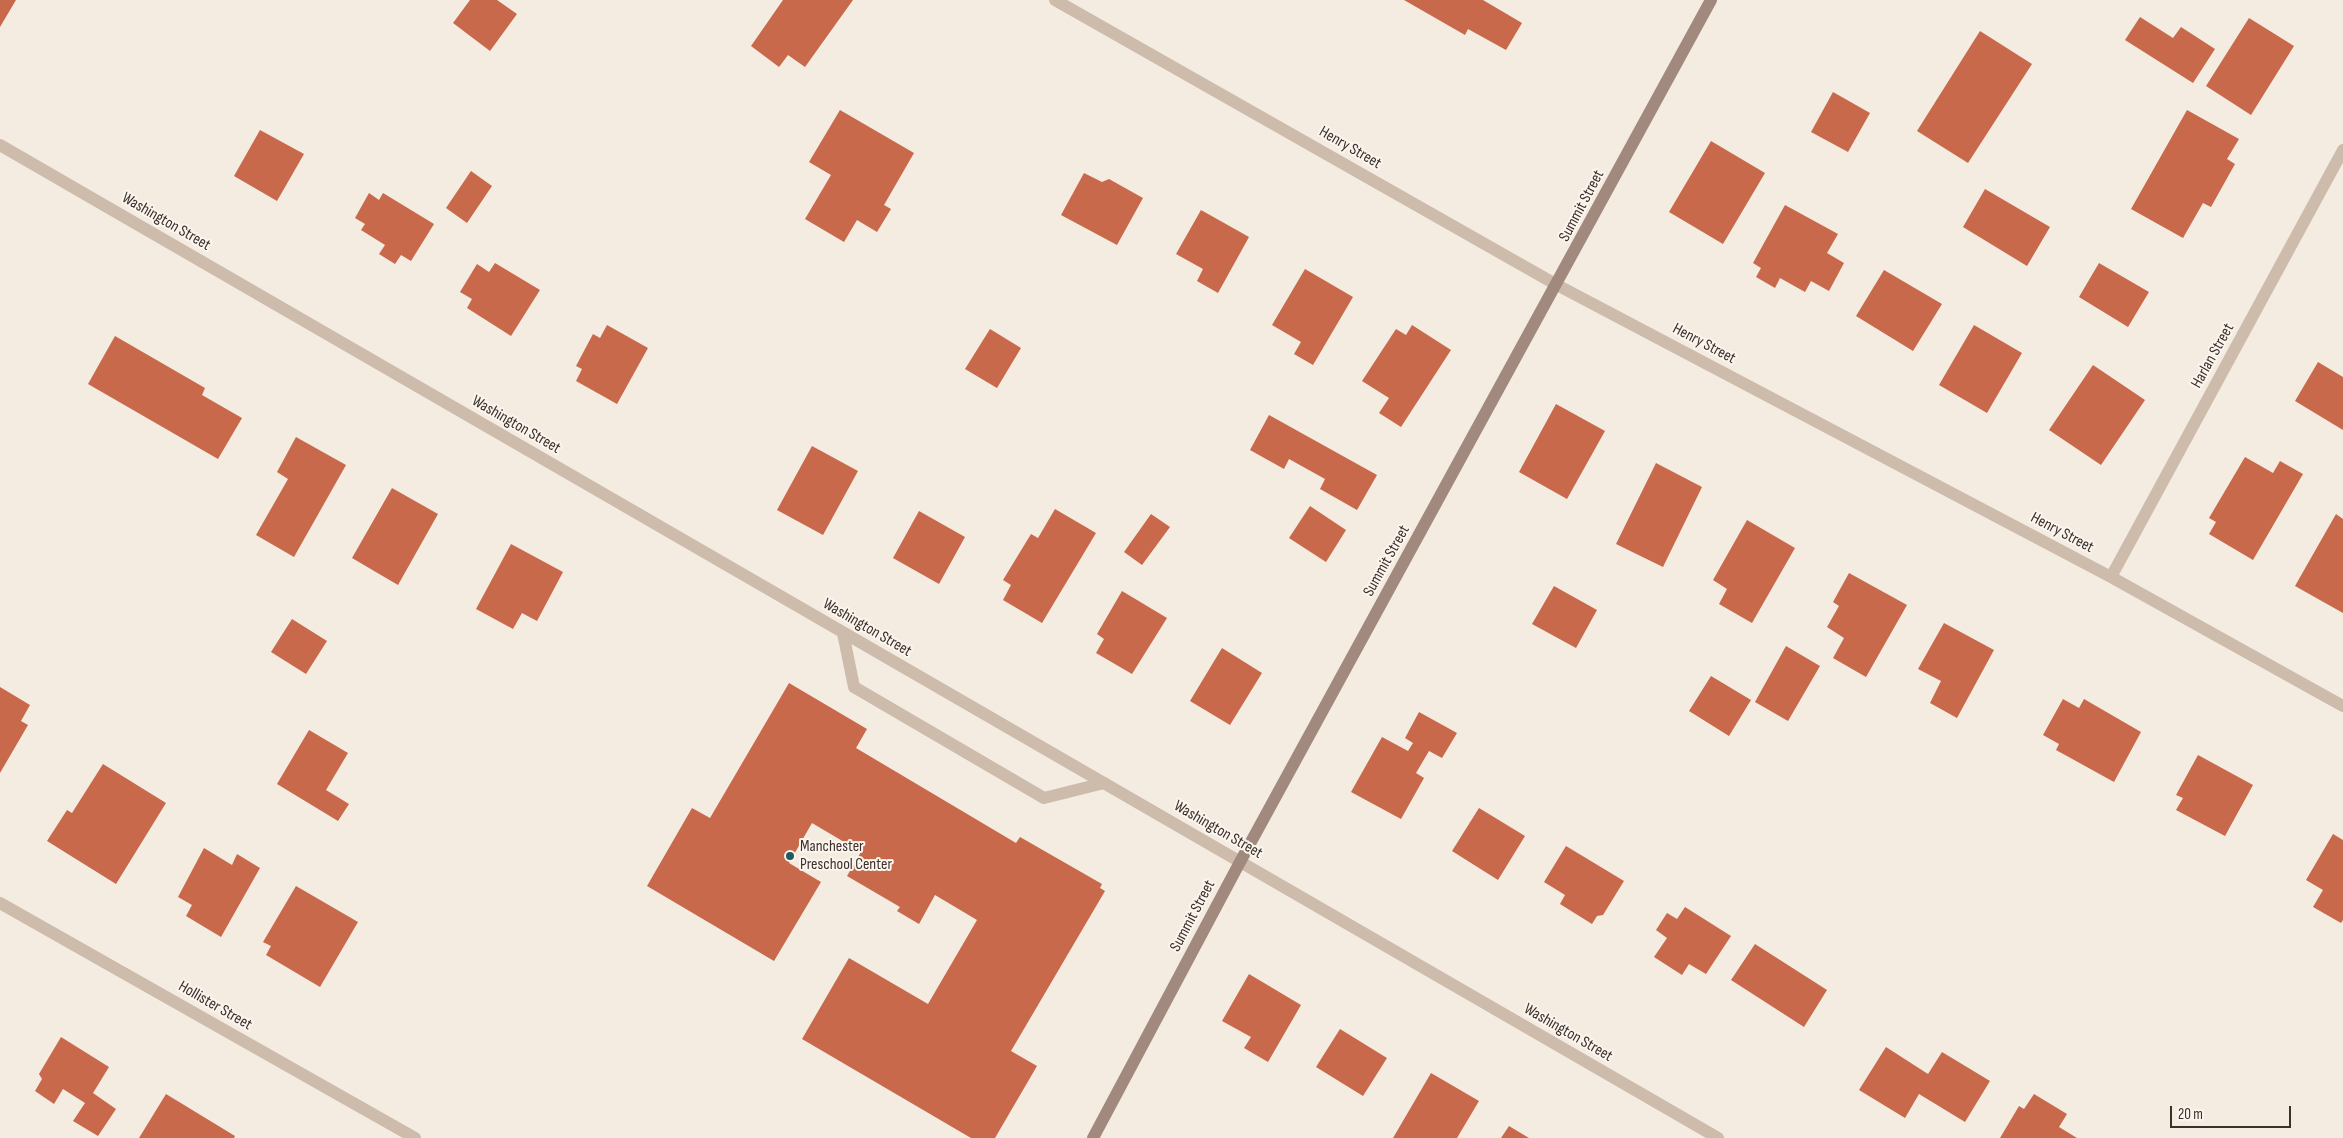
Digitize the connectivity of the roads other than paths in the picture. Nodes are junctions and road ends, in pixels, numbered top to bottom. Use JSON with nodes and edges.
{"nodes":[{"id":1,"x":1055,"y":0,"type":"edge"},
{"id":2,"x":1711,"y":0,"type":"edge"},
{"id":3,"x":0,"y":145,"type":"edge"},
{"id":4,"x":2343,"y":150,"type":"edge"},
{"id":5,"x":1557,"y":285,"type":"junction"},
{"id":6,"x":2111,"y":578,"type":"junction"},
{"id":7,"x":843,"y":633,"type":"junction"},
{"id":8,"x":2343,"y":706,"type":"edge"},
{"id":9,"x":1104,"y":783,"type":"junction"},
{"id":10,"x":1240,"y":862,"type":"junction"},
{"id":11,"x":0,"y":903,"type":"edge"},
{"id":12,"x":415,"y":1138,"type":"edge"},
{"id":13,"x":1093,"y":1138,"type":"edge"},
{"id":14,"x":1718,"y":1138,"type":"edge"}],
"edges":[{"from":1,"to":5,"type":"street","name":"Henry Street"},
{"from":2,"to":5,"type":"street","name":"Summit Street"},
{"from":3,"to":7,"type":"street","name":"Washington Street"},
{"from":4,"to":6,"type":"street","name":"Harlan Street"},
{"from":5,"to":6,"type":"street","name":"Henry Street"},
{"from":5,"to":10,"type":"street","name":"Summit Street"},
{"from":6,"to":8,"type":"street","name":"Henry Street"},
{"from":7,"to":9,"type":"street","name":"Washington Street"},
{"from":7,"to":9,"type":"street"},
{"from":9,"to":10,"type":"street","name":"Washington Street"},
{"from":10,"to":13,"type":"street","name":"Summit Street"},
{"from":10,"to":14,"type":"street","name":"Washington Street"},
{"from":11,"to":12,"type":"street","name":"Hollister Street"}]}
